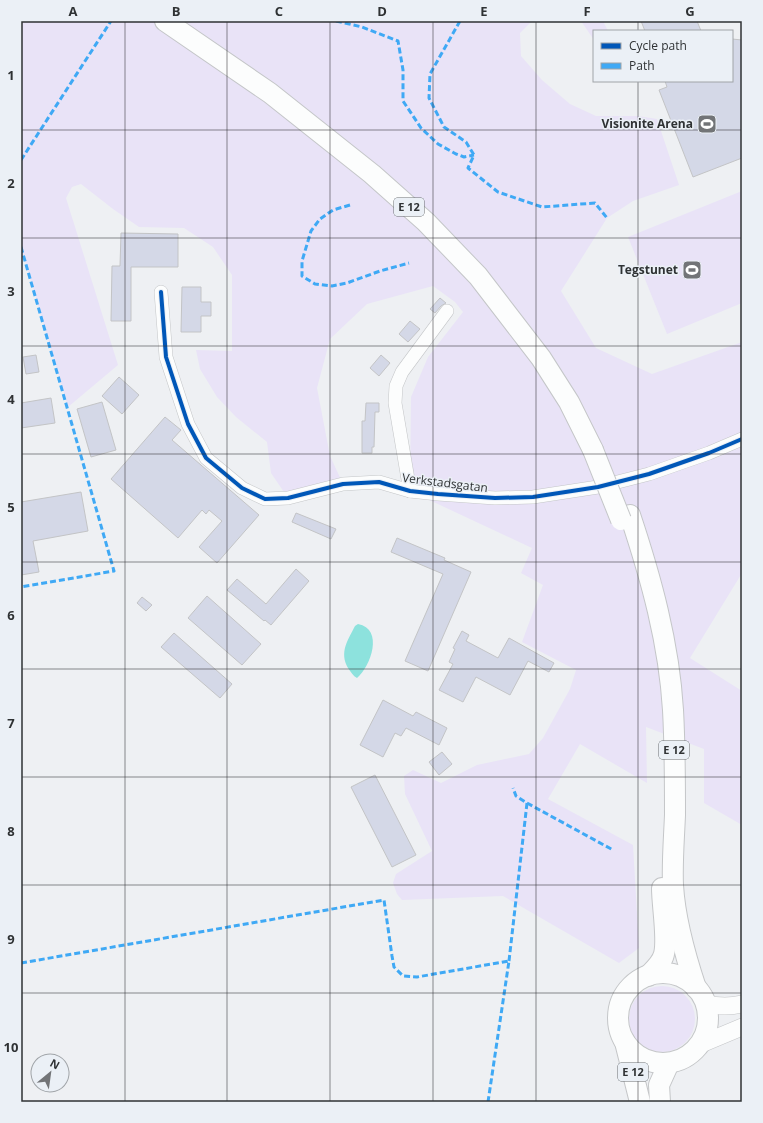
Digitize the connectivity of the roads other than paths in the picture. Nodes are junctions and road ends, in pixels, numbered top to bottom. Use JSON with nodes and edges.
{"nodes":[{"id":1,"x":165,"y":21,"type":"edge"},
{"id":2,"x":184,"y":21,"type":"edge"},
{"id":3,"x":161,"y":292,"type":"dead end"},
{"id":4,"x":447,"y":311,"type":"dead end"},
{"id":5,"x":742,"y":439,"type":"edge"},
{"id":6,"x":598,"y":448,"type":"junction"},
{"id":7,"x":410,"y":491,"type":"junction"},
{"id":8,"x":626,"y":517,"type":"junction"},
{"id":9,"x":648,"y":976,"type":"junction"},
{"id":10,"x":701,"y":996,"type":"junction"},
{"id":11,"x":742,"y":1004,"type":"edge"},
{"id":12,"x":742,"y":1027,"type":"edge"},
{"id":13,"x":625,"y":1042,"type":"junction"},
{"id":14,"x":699,"y":1045,"type":"junction"},
{"id":15,"x":669,"y":1063,"type":"junction"},
{"id":16,"x":640,"y":1102,"type":"edge"},
{"id":17,"x":660,"y":1102,"type":"edge"}],
"edges":[{"from":1,"to":6,"type":"highway","number":"E 12"},
{"from":2,"to":6,"type":"highway","number":"E 12"},
{"from":3,"to":7,"type":"street","name":"Verkstadsgatan"},
{"from":4,"to":7,"type":"street","name":"Verkstadsgatan"},
{"from":5,"to":7,"type":"street","name":"Verkstadsgatan"},
{"from":6,"to":8,"type":"highway","number":"E 12","bridge":true},
{"from":8,"to":9,"type":"highway","number":"E 12"},
{"from":8,"to":10,"type":"highway","number":"E 12"},
{"from":9,"to":10,"type":"highway","number":"E 12"},
{"from":9,"to":13,"type":"highway","number":"E 12"},
{"from":10,"to":11,"type":"main road"},
{"from":10,"to":14,"type":"highway","number":"E 12"},
{"from":12,"to":14,"type":"main road"},
{"from":13,"to":15,"type":"highway","number":"E 12"},
{"from":13,"to":16,"type":"highway","number":"E 12"},
{"from":14,"to":15,"type":"highway","number":"E 12"},
{"from":15,"to":17,"type":"highway","number":"E 12"}]}
